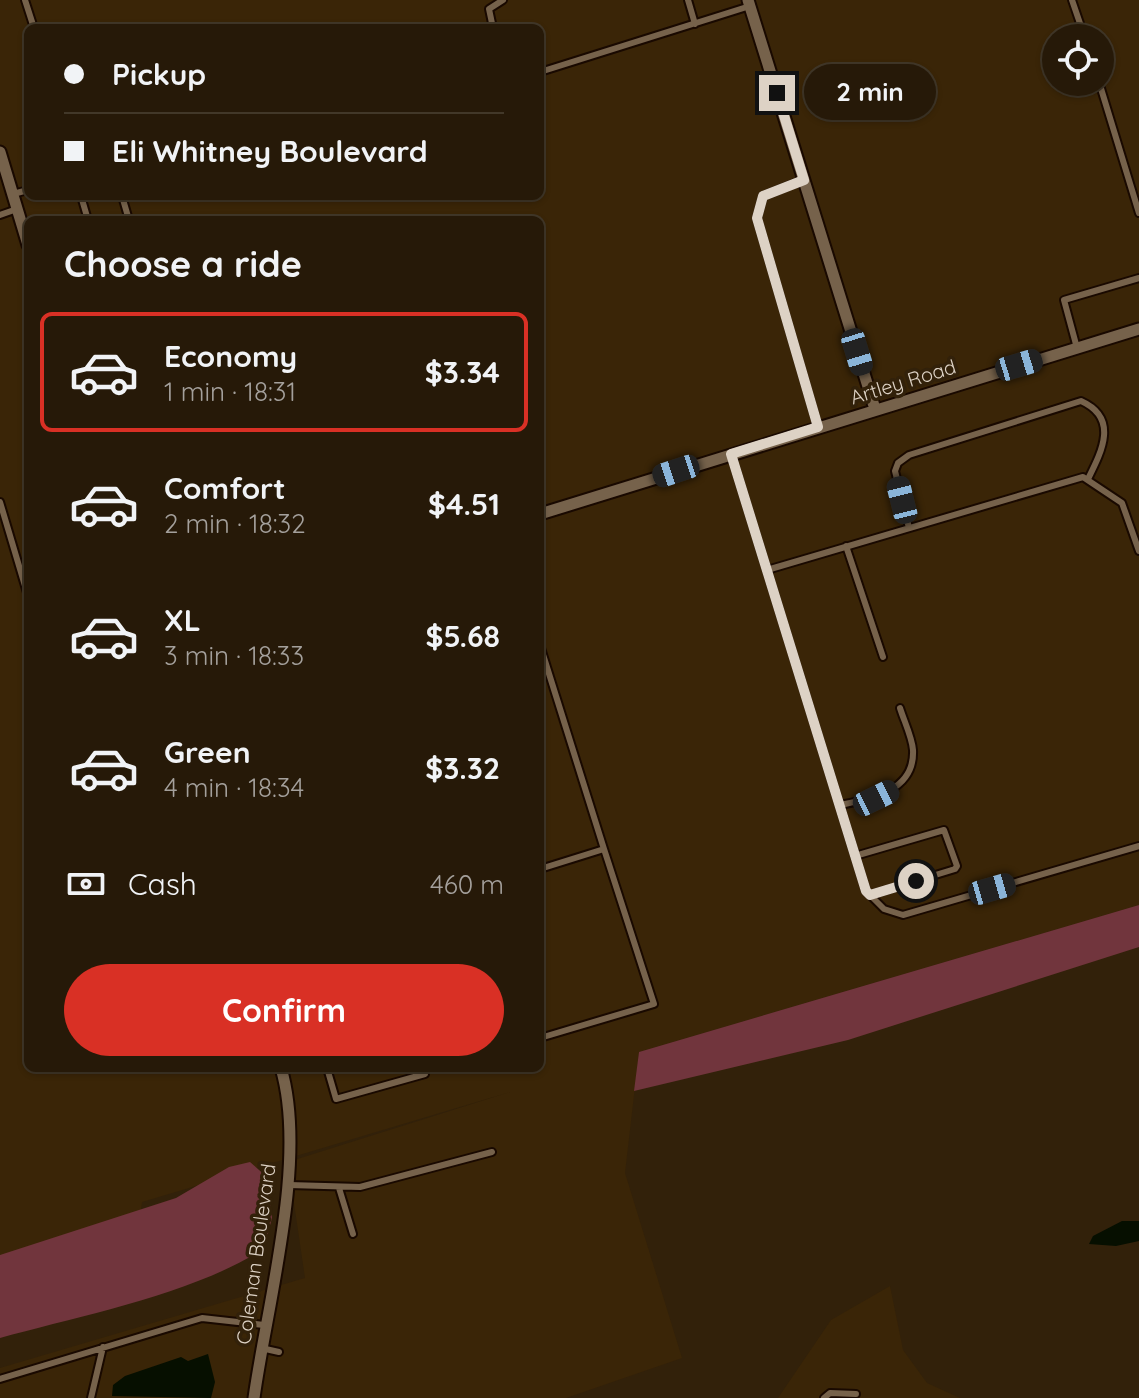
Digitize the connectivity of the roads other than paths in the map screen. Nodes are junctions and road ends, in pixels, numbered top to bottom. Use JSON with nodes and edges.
{"nodes":[{"id":1,"x":25,"y":0,"type":"edge"},
{"id":2,"x":503,"y":0,"type":"edge"},
{"id":3,"x":688,"y":0,"type":"edge"},
{"id":4,"x":1072,"y":0,"type":"edge"},
{"id":5,"x":749,"y":3,"type":"edge"},
{"id":6,"x":33,"y":24,"type":"edge"},
{"id":7,"x":492,"y":24,"type":"edge"},
{"id":8,"x":695,"y":24,"type":"junction"},
{"id":9,"x":1080,"y":24,"type":"edge"},
{"id":10,"x":544,"y":71,"type":"edge"},
{"id":11,"x":1103,"y":96,"type":"edge"},
{"id":12,"x":0,"y":152,"type":"edge"},
{"id":13,"x":3,"y":171,"type":"edge"},
{"id":14,"x":804,"y":180,"type":"junction"},
{"id":15,"x":24,"y":191,"type":"edge"},
{"id":16,"x":13,"y":194,"type":"junction"},
{"id":17,"x":17,"y":209,"type":"junction"},
{"id":18,"x":1139,"y":213,"type":"edge"},
{"id":19,"x":0,"y":215,"type":"edge"},
{"id":20,"x":24,"y":232,"type":"edge"},
{"id":21,"x":1139,"y":278,"type":"edge"},
{"id":22,"x":1139,"y":329,"type":"edge"},
{"id":23,"x":1077,"y":348,"type":"junction"},
{"id":24,"x":875,"y":409,"type":"junction"},
{"id":25,"x":818,"y":427,"type":"junction"},
{"id":26,"x":731,"y":454,"type":"junction"},
{"id":27,"x":1088,"y":479,"type":"junction"},
{"id":28,"x":0,"y":502,"type":"edge"},
{"id":29,"x":544,"y":513,"type":"edge"},
{"id":30,"x":909,"y":528,"type":"junction"},
{"id":31,"x":846,"y":546,"type":"junction"},
{"id":32,"x":1139,"y":551,"type":"edge"},
{"id":33,"x":767,"y":570,"type":"junction"},
{"id":34,"x":24,"y":583,"type":"edge"},
{"id":35,"x":883,"y":657,"type":"dead end"},
{"id":36,"x":544,"y":658,"type":"edge"},
{"id":37,"x":900,"y":708,"type":"dead end"},
{"id":38,"x":840,"y":805,"type":"junction"},
{"id":39,"x":1139,"y":846,"type":"edge"},
{"id":40,"x":604,"y":849,"type":"junction"},
{"id":41,"x":855,"y":856,"type":"junction"},
{"id":42,"x":544,"y":868,"type":"edge"},
{"id":43,"x":870,"y":895,"type":"junction"},
{"id":44,"x":544,"y":1037,"type":"edge"},
{"id":45,"x":282,"y":1072,"type":"edge"},
{"id":46,"x":328,"y":1072,"type":"edge"},
{"id":47,"x":424,"y":1072,"type":"edge"},
{"id":48,"x":492,"y":1152,"type":"dead end"},
{"id":49,"x":285,"y":1185,"type":"junction"},
{"id":50,"x":339,"y":1188,"type":"junction"},
{"id":51,"x":353,"y":1234,"type":"dead end"},
{"id":52,"x":264,"y":1325,"type":"junction"},
{"id":53,"x":103,"y":1347,"type":"junction"},
{"id":54,"x":261,"y":1348,"type":"junction"},
{"id":55,"x":279,"y":1352,"type":"dead end"},
{"id":56,"x":0,"y":1379,"type":"edge"},
{"id":57,"x":856,"y":1394,"type":"dead end"},
{"id":58,"x":91,"y":1398,"type":"edge"},
{"id":59,"x":254,"y":1398,"type":"edge"},
{"id":60,"x":824,"y":1398,"type":"edge"}],
"edges":[{"from":1,"to":6,"type":"lane"},
{"from":2,"to":7,"type":"lane"},
{"from":3,"to":8,"type":"lane"},
{"from":4,"to":9,"type":"lane"},
{"from":5,"to":8,"type":"lane"},
{"from":5,"to":14,"type":"street"},
{"from":8,"to":10,"type":"lane"},
{"from":11,"to":18,"type":"lane"},
{"from":12,"to":13,"type":"street"},
{"from":13,"to":16,"type":"street"},
{"from":14,"to":24,"type":"street"},
{"from":14,"to":25,"type":"lane"},
{"from":15,"to":16,"type":"lane"},
{"from":16,"to":17,"type":"street"},
{"from":17,"to":19,"type":"lane"},
{"from":17,"to":20,"type":"street"},
{"from":21,"to":23,"type":"lane"},
{"from":22,"to":23,"type":"street","name":"Artley Road"},
{"from":23,"to":24,"type":"street","name":"Artley Road"},
{"from":24,"to":25,"type":"street","name":"Artley Road"},
{"from":25,"to":26,"type":"street","name":"Artley Road"},
{"from":26,"to":29,"type":"street","name":"Artley Road"},
{"from":26,"to":33,"type":"lane"},
{"from":27,"to":30,"type":"lane"},
{"from":27,"to":30,"type":"lane"},
{"from":27,"to":32,"type":"lane"},
{"from":28,"to":34,"type":"lane"},
{"from":30,"to":31,"type":"lane"},
{"from":31,"to":33,"type":"lane"},
{"from":31,"to":35,"type":"lane"},
{"from":33,"to":38,"type":"lane"},
{"from":36,"to":40,"type":"lane"},
{"from":37,"to":38,"type":"lane"},
{"from":38,"to":41,"type":"lane"},
{"from":39,"to":43,"type":"lane"},
{"from":40,"to":42,"type":"lane"},
{"from":40,"to":44,"type":"lane"},
{"from":41,"to":43,"type":"lane"},
{"from":41,"to":43,"type":"lane"},
{"from":45,"to":49,"type":"street","name":"Coleman Boulevard"},
{"from":46,"to":47,"type":"lane"},
{"from":48,"to":50,"type":"lane"},
{"from":49,"to":50,"type":"lane"},
{"from":49,"to":52,"type":"street","name":"Coleman Boulevard"},
{"from":50,"to":51,"type":"lane"},
{"from":52,"to":53,"type":"lane"},
{"from":52,"to":54,"type":"street","name":"Coleman Boulevard"},
{"from":53,"to":56,"type":"lane"},
{"from":53,"to":58,"type":"lane"},
{"from":54,"to":55,"type":"lane"},
{"from":54,"to":59,"type":"street","name":"Coleman Boulevard"},
{"from":57,"to":60,"type":"lane"}]}
